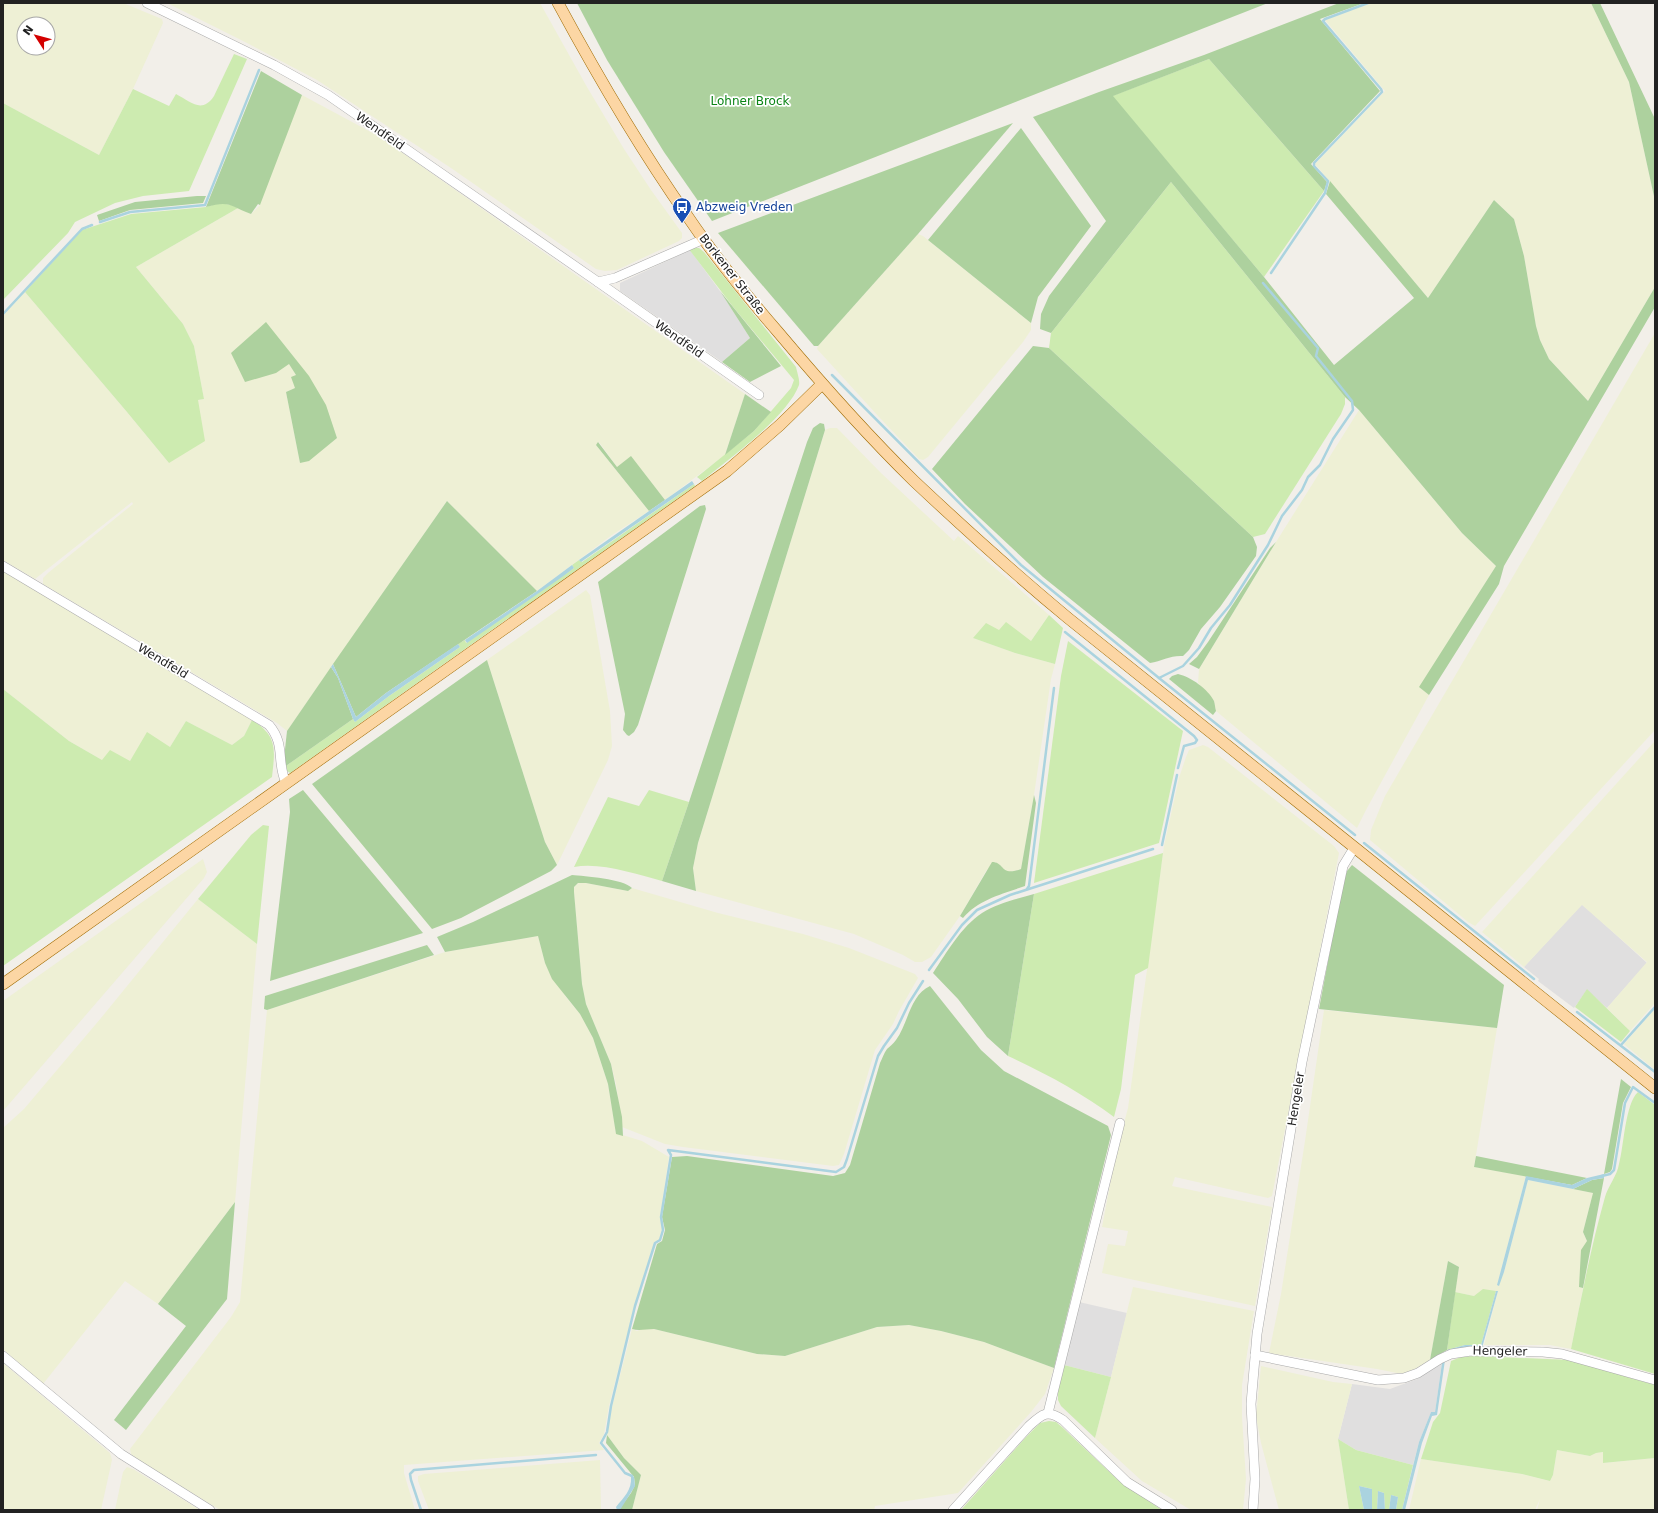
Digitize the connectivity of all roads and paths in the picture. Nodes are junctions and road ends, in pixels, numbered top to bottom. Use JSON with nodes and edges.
{"nodes":[{"id":1,"x":147,"y":3,"type":"edge"},
{"id":2,"x":558,"y":3,"type":"edge"},
{"id":3,"x":704,"y":239,"type":"junction"},
{"id":4,"x":598,"y":282,"type":"junction"},
{"id":5,"x":822,"y":384,"type":"junction"},
{"id":6,"x":759,"y":395,"type":"dead end"},
{"id":7,"x":3,"y":566,"type":"edge"},
{"id":8,"x":286,"y":783,"type":"junction"},
{"id":9,"x":1354,"y":848,"type":"junction"},
{"id":10,"x":3,"y":984,"type":"edge"},
{"id":11,"x":1655,"y":1088,"type":"edge"},
{"id":12,"x":1120,"y":1123,"type":"dead end"},
{"id":13,"x":1255,"y":1355,"type":"junction"},
{"id":14,"x":3,"y":1356,"type":"edge"},
{"id":15,"x":1655,"y":1380,"type":"edge"},
{"id":16,"x":1048,"y":1413,"type":"junction"},
{"id":17,"x":210,"y":1510,"type":"edge"},
{"id":18,"x":954,"y":1510,"type":"edge"},
{"id":19,"x":1172,"y":1510,"type":"edge"},
{"id":20,"x":1253,"y":1510,"type":"edge"}],
"edges":[{"from":1,"to":4,"type":"street","name":"Wendfeld"},
{"from":2,"to":3,"type":"main road","name":"Borkener Straße"},
{"from":3,"to":4,"type":"street"},
{"from":3,"to":5,"type":"main road","name":"Borkener Straße"},
{"from":4,"to":6,"type":"street","name":"Wendfeld"},
{"from":5,"to":8,"type":"main road"},
{"from":5,"to":9,"type":"main road","name":"Borkener Straße"},
{"from":7,"to":8,"type":"street","name":"Wendfeld"},
{"from":8,"to":10,"type":"main road"},
{"from":9,"to":11,"type":"main road","name":"Borkener Straße"},
{"from":9,"to":13,"type":"street","name":"Hengeler"},
{"from":12,"to":16,"type":"street"},
{"from":13,"to":15,"type":"street","name":"Hengeler"},
{"from":13,"to":20,"type":"street","name":"Hengeler"},
{"from":14,"to":17,"type":"street"},
{"from":16,"to":18,"type":"street"},
{"from":16,"to":19,"type":"street"}]}
